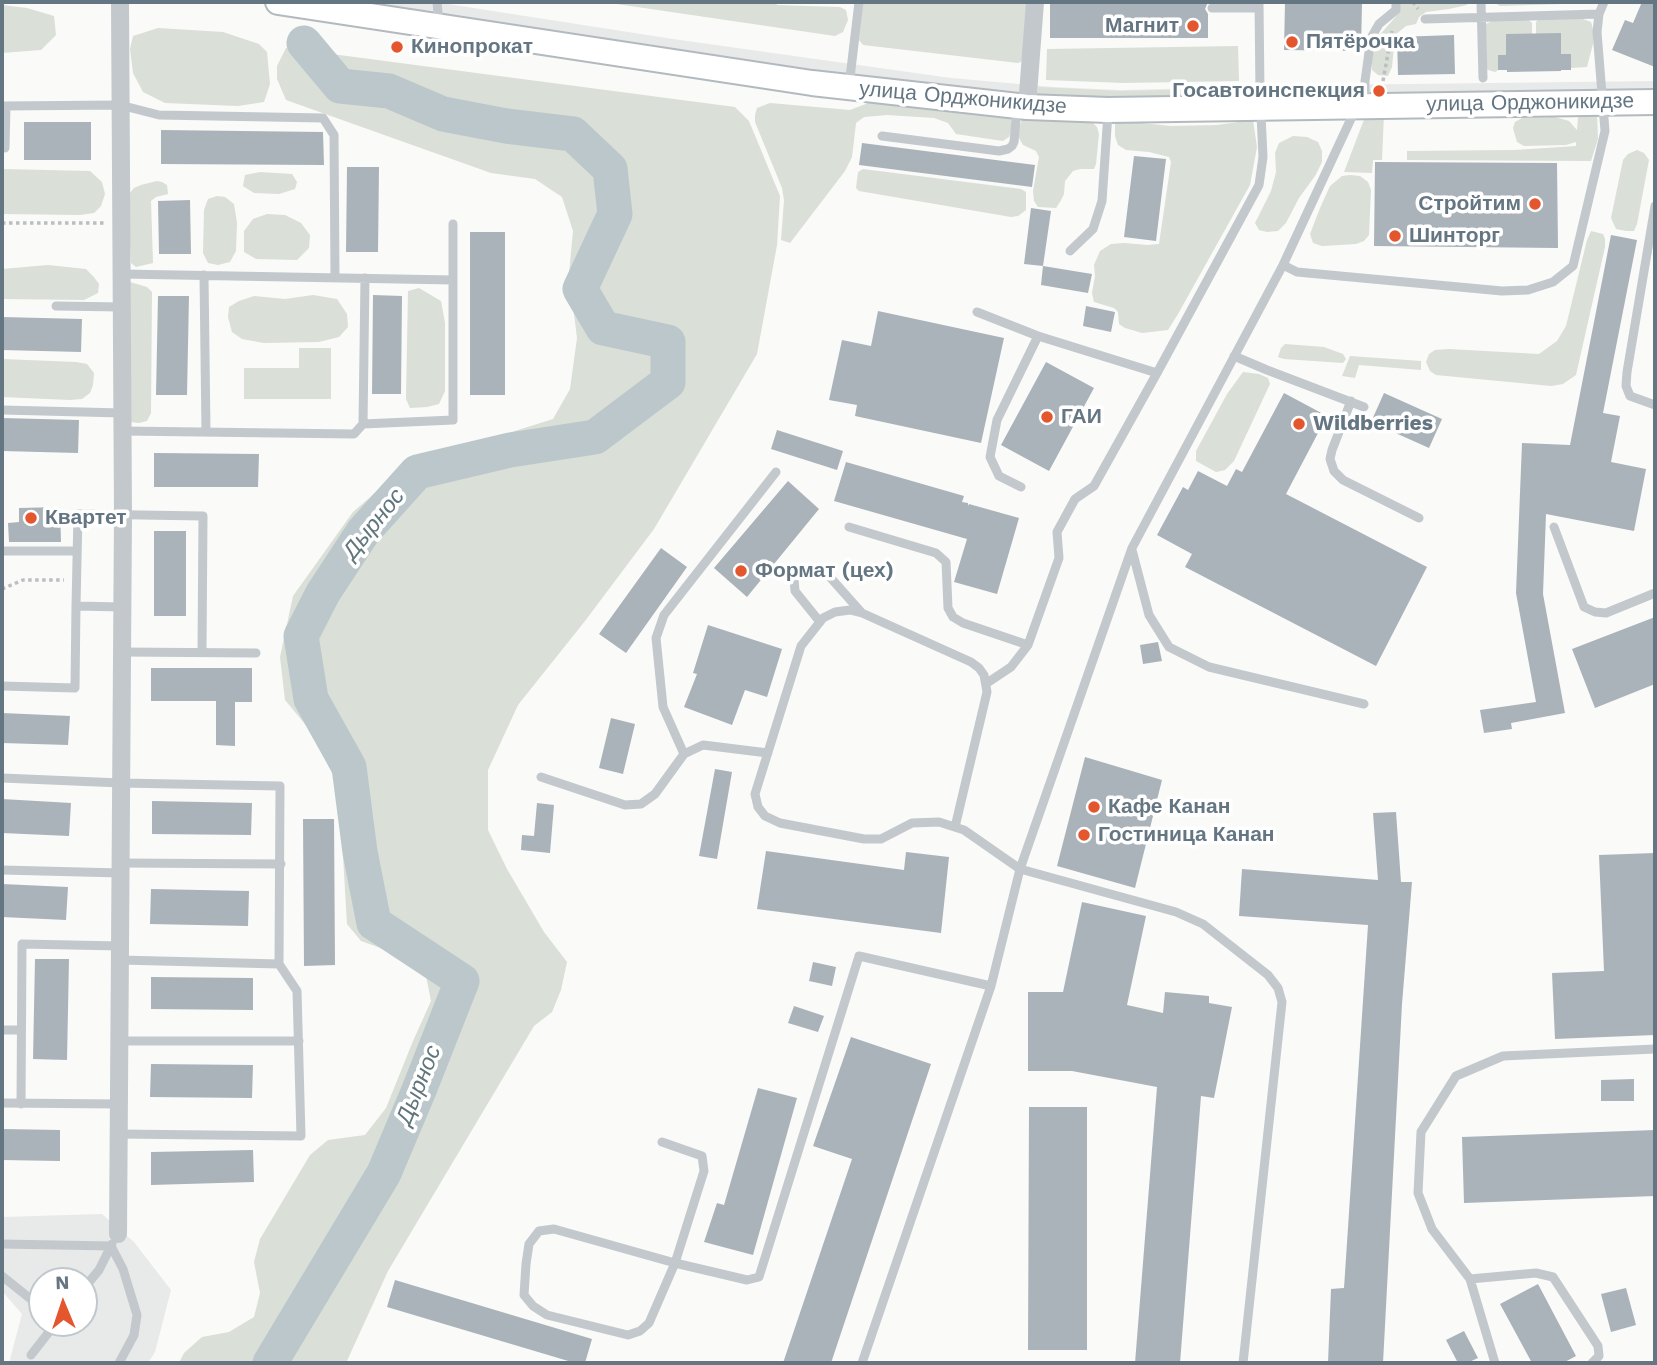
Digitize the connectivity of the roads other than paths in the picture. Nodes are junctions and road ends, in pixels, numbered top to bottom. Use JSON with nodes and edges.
{"nodes":[{"id":1,"x":120,"y":2,"type":"edge"},
{"id":2,"x":278,"y":2,"type":"edge"},
{"id":3,"x":437,"y":2,"type":"edge"},
{"id":4,"x":859,"y":2,"type":"edge"},
{"id":5,"x":1035,"y":2,"type":"edge"},
{"id":6,"x":1396,"y":2,"type":"edge"},
{"id":7,"x":1481,"y":2,"type":"edge"},
{"id":8,"x":1604,"y":2,"type":"edge"},
{"id":9,"x":1259,"y":5,"type":"edge"},
{"id":10,"x":1212,"y":8,"type":"dead end"},
{"id":11,"x":1599,"y":14,"type":"junction"},
{"id":12,"x":1482,"y":16,"type":"junction"},
{"id":13,"x":1425,"y":19,"type":"road end"},
{"id":14,"x":439,"y":27,"type":"junction"},
{"id":15,"x":1483,"y":78,"type":"dead end"},
{"id":16,"x":849,"y":88,"type":"junction"},
{"id":17,"x":1655,"y":102,"type":"edge"},
{"id":18,"x":1602,"y":103,"type":"junction"},
{"id":19,"x":120,"y":105,"type":"junction"},
{"id":20,"x":1361,"y":105,"type":"junction"},
{"id":21,"x":4,"y":106,"type":"edge"},
{"id":22,"x":1022,"y":107,"type":"junction"},
{"id":23,"x":1261,"y":108,"type":"junction"},
{"id":24,"x":1108,"y":110,"type":"junction"},
{"id":25,"x":882,"y":136,"type":"dead end"},
{"id":26,"x":5,"y":148,"type":"dead end"},
{"id":27,"x":1655,"y":206,"type":"edge"},
{"id":28,"x":453,"y":224,"type":"dead end"},
{"id":29,"x":1070,"y":251,"type":"dead end"},
{"id":30,"x":1283,"y":265,"type":"junction"},
{"id":31,"x":121,"y":274,"type":"junction"},
{"id":32,"x":204,"y":275,"type":"junction"},
{"id":33,"x":335,"y":278,"type":"junction"},
{"id":34,"x":365,"y":278,"type":"junction"},
{"id":35,"x":453,"y":280,"type":"junction"},
{"id":36,"x":57,"y":306,"type":"dead end"},
{"id":37,"x":122,"y":307,"type":"junction"},
{"id":38,"x":977,"y":312,"type":"dead end"},
{"id":39,"x":1038,"y":336,"type":"junction"},
{"id":40,"x":1234,"y":356,"type":"junction"},
{"id":41,"x":1157,"y":373,"type":"junction"},
{"id":42,"x":1351,"y":401,"type":"junction"},
{"id":43,"x":1655,"y":405,"type":"edge"},
{"id":44,"x":1364,"y":407,"type":"dead end"},
{"id":45,"x":2,"y":410,"type":"edge"},
{"id":46,"x":122,"y":422,"type":"junction"},
{"id":47,"x":363,"y":424,"type":"junction"},
{"id":48,"x":206,"y":432,"type":"junction"},
{"id":49,"x":776,"y":472,"type":"dead end"},
{"id":50,"x":1021,"y":488,"type":"dead end"},
{"id":51,"x":123,"y":515,"type":"junction"},
{"id":52,"x":1419,"y":518,"type":"dead end"},
{"id":53,"x":849,"y":527,"type":"dead end"},
{"id":54,"x":1554,"y":527,"type":"dead end"},
{"id":55,"x":1132,"y":548,"type":"junction"},
{"id":56,"x":2,"y":551,"type":"edge"},
{"id":57,"x":77,"y":551,"type":"junction"},
{"id":58,"x":1655,"y":593,"type":"edge"},
{"id":59,"x":76,"y":606,"type":"junction"},
{"id":60,"x":122,"y":607,"type":"junction"},
{"id":61,"x":862,"y":613,"type":"junction"},
{"id":62,"x":820,"y":622,"type":"junction"},
{"id":63,"x":1028,"y":645,"type":"junction"},
{"id":64,"x":122,"y":652,"type":"junction"},
{"id":65,"x":202,"y":652,"type":"junction"},
{"id":66,"x":256,"y":653,"type":"dead end"},
{"id":67,"x":987,"y":683,"type":"junction"},
{"id":68,"x":2,"y":686,"type":"edge"},
{"id":69,"x":1364,"y":704,"type":"dead end"},
{"id":70,"x":768,"y":753,"type":"junction"},
{"id":71,"x":684,"y":754,"type":"junction"},
{"id":72,"x":541,"y":777,"type":"dead end"},
{"id":73,"x":2,"y":778,"type":"edge"},
{"id":74,"x":121,"y":783,"type":"junction"},
{"id":75,"x":955,"y":827,"type":"junction"},
{"id":76,"x":281,"y":864,"type":"junction"},
{"id":77,"x":121,"y":868,"type":"junction"},
{"id":78,"x":1020,"y":869,"type":"junction"},
{"id":79,"x":2,"y":870,"type":"edge"},
{"id":80,"x":120,"y":953,"type":"junction"},
{"id":81,"x":279,"y":964,"type":"junction"},
{"id":82,"x":991,"y":986,"type":"junction"},
{"id":83,"x":2,"y":1030,"type":"edge"},
{"id":84,"x":21,"y":1030,"type":"junction"},
{"id":85,"x":119,"y":1041,"type":"junction"},
{"id":86,"x":299,"y":1041,"type":"junction"},
{"id":87,"x":1655,"y":1049,"type":"edge"},
{"id":88,"x":2,"y":1103,"type":"edge"},
{"id":89,"x":21,"y":1104,"type":"junction"},
{"id":90,"x":119,"y":1104,"type":"junction"},
{"id":91,"x":119,"y":1134,"type":"junction"},
{"id":92,"x":662,"y":1142,"type":"dead end"},
{"id":93,"x":115,"y":1240,"type":"junction"},
{"id":94,"x":2,"y":1244,"type":"edge"},
{"id":95,"x":675,"y":1263,"type":"junction"},
{"id":96,"x":98,"y":1271,"type":"edge"},
{"id":97,"x":2,"y":1276,"type":"edge"},
{"id":98,"x":1470,"y":1279,"type":"junction"},
{"id":99,"x":28,"y":1297,"type":"edge"},
{"id":100,"x":45,"y":1337,"type":"edge"},
{"id":101,"x":31,"y":1355,"type":"dead end"},
{"id":102,"x":119,"y":1363,"type":"edge"},
{"id":103,"x":862,"y":1363,"type":"edge"},
{"id":104,"x":1243,"y":1363,"type":"edge"},
{"id":105,"x":1494,"y":1363,"type":"edge"},
{"id":106,"x":1592,"y":1363,"type":"edge"}],
"edges":[{"from":1,"to":19,"type":"street"},
{"from":2,"to":14,"type":"main road","name":"улица Орджоникидзе"},
{"from":3,"to":14,"type":"lane"},
{"from":4,"to":16,"type":"lane"},
{"from":5,"to":22,"type":"street"},
{"from":6,"to":20,"type":"lane"},
{"from":7,"to":12,"type":"lane"},
{"from":8,"to":11,"type":"lane"},
{"from":9,"to":10,"type":"lane"},
{"from":9,"to":23,"type":"lane"},
{"from":11,"to":12,"type":"lane"},
{"from":11,"to":18,"type":"lane"},
{"from":12,"to":13,"type":"lane"},
{"from":12,"to":15,"type":"lane"},
{"from":14,"to":16,"type":"main road","name":"улица Орджоникидзе"},
{"from":16,"to":22,"type":"main road","name":"улица Орджоникидзе"},
{"from":17,"to":18,"type":"main road","name":"улица Орджоникидзе"},
{"from":18,"to":20,"type":"main road","name":"улица Орджоникидзе"},
{"from":18,"to":30,"type":"lane"},
{"from":19,"to":21,"type":"lane"},
{"from":19,"to":31,"type":"street"},
{"from":19,"to":33,"type":"lane"},
{"from":20,"to":23,"type":"main road","name":"улица Орджоникидзе"},
{"from":20,"to":30,"type":"lane"},
{"from":21,"to":26,"type":"lane"},
{"from":22,"to":24,"type":"main road","name":"улица Орджоникидзе"},
{"from":22,"to":25,"type":"lane"},
{"from":23,"to":24,"type":"main road","name":"улица Орджоникидзе"},
{"from":23,"to":41,"type":"lane"},
{"from":24,"to":29,"type":"lane"},
{"from":27,"to":43,"type":"lane"},
{"from":28,"to":35,"type":"lane"},
{"from":30,"to":40,"type":"lane"},
{"from":31,"to":32,"type":"lane"},
{"from":31,"to":37,"type":"street"},
{"from":32,"to":33,"type":"lane"},
{"from":32,"to":48,"type":"lane"},
{"from":33,"to":34,"type":"lane"},
{"from":34,"to":35,"type":"lane"},
{"from":34,"to":47,"type":"lane"},
{"from":35,"to":47,"type":"lane"},
{"from":36,"to":37,"type":"lane"},
{"from":37,"to":46,"type":"street"},
{"from":38,"to":39,"type":"lane"},
{"from":39,"to":41,"type":"lane"},
{"from":39,"to":50,"type":"lane"},
{"from":40,"to":42,"type":"lane"},
{"from":40,"to":55,"type":"lane"},
{"from":41,"to":63,"type":"lane"},
{"from":42,"to":44,"type":"lane"},
{"from":42,"to":52,"type":"lane"},
{"from":45,"to":46,"type":"lane"},
{"from":46,"to":48,"type":"lane"},
{"from":46,"to":51,"type":"street"},
{"from":47,"to":48,"type":"lane"},
{"from":49,"to":71,"type":"lane"},
{"from":51,"to":57,"type":"lane"},
{"from":51,"to":60,"type":"street"},
{"from":51,"to":65,"type":"lane"},
{"from":53,"to":63,"type":"lane"},
{"from":54,"to":58,"type":"lane"},
{"from":55,"to":69,"type":"lane"},
{"from":55,"to":78,"type":"lane"},
{"from":56,"to":57,"type":"lane"},
{"from":57,"to":59,"type":"lane"},
{"from":59,"to":60,"type":"lane"},
{"from":59,"to":68,"type":"lane"},
{"from":60,"to":64,"type":"street"},
{"from":61,"to":62,"type":"lane"},
{"from":61,"to":62,"type":"lane"},
{"from":61,"to":67,"type":"lane"},
{"from":62,"to":70,"type":"lane"},
{"from":63,"to":67,"type":"lane"},
{"from":64,"to":65,"type":"lane"},
{"from":64,"to":74,"type":"street"},
{"from":65,"to":66,"type":"lane"},
{"from":67,"to":75,"type":"lane"},
{"from":70,"to":71,"type":"lane"},
{"from":70,"to":75,"type":"lane"},
{"from":71,"to":72,"type":"lane"},
{"from":73,"to":74,"type":"lane"},
{"from":74,"to":76,"type":"lane"},
{"from":74,"to":77,"type":"street"},
{"from":75,"to":78,"type":"lane"},
{"from":76,"to":77,"type":"lane"},
{"from":76,"to":81,"type":"lane"},
{"from":77,"to":79,"type":"lane"},
{"from":77,"to":80,"type":"street"},
{"from":78,"to":82,"type":"lane"},
{"from":78,"to":104,"type":"lane"},
{"from":80,"to":81,"type":"lane"},
{"from":80,"to":84,"type":"lane"},
{"from":80,"to":85,"type":"street"},
{"from":81,"to":86,"type":"lane"},
{"from":82,"to":95,"type":"lane"},
{"from":82,"to":103,"type":"lane"},
{"from":83,"to":84,"type":"lane"},
{"from":84,"to":89,"type":"lane"},
{"from":85,"to":86,"type":"lane"},
{"from":85,"to":90,"type":"street"},
{"from":86,"to":91,"type":"lane"},
{"from":87,"to":98,"type":"lane"},
{"from":88,"to":89,"type":"lane"},
{"from":89,"to":90,"type":"lane"},
{"from":90,"to":91,"type":"street"},
{"from":91,"to":93,"type":"street"},
{"from":92,"to":95,"type":"lane"},
{"from":93,"to":94,"type":"lane"},
{"from":93,"to":96,"type":"lane"},
{"from":93,"to":102,"type":"lane"},
{"from":95,"to":95,"type":"lane"},
{"from":97,"to":99,"type":"lane"},
{"from":98,"to":105,"type":"lane"},
{"from":98,"to":106,"type":"lane"},
{"from":100,"to":101,"type":"lane"}]}
